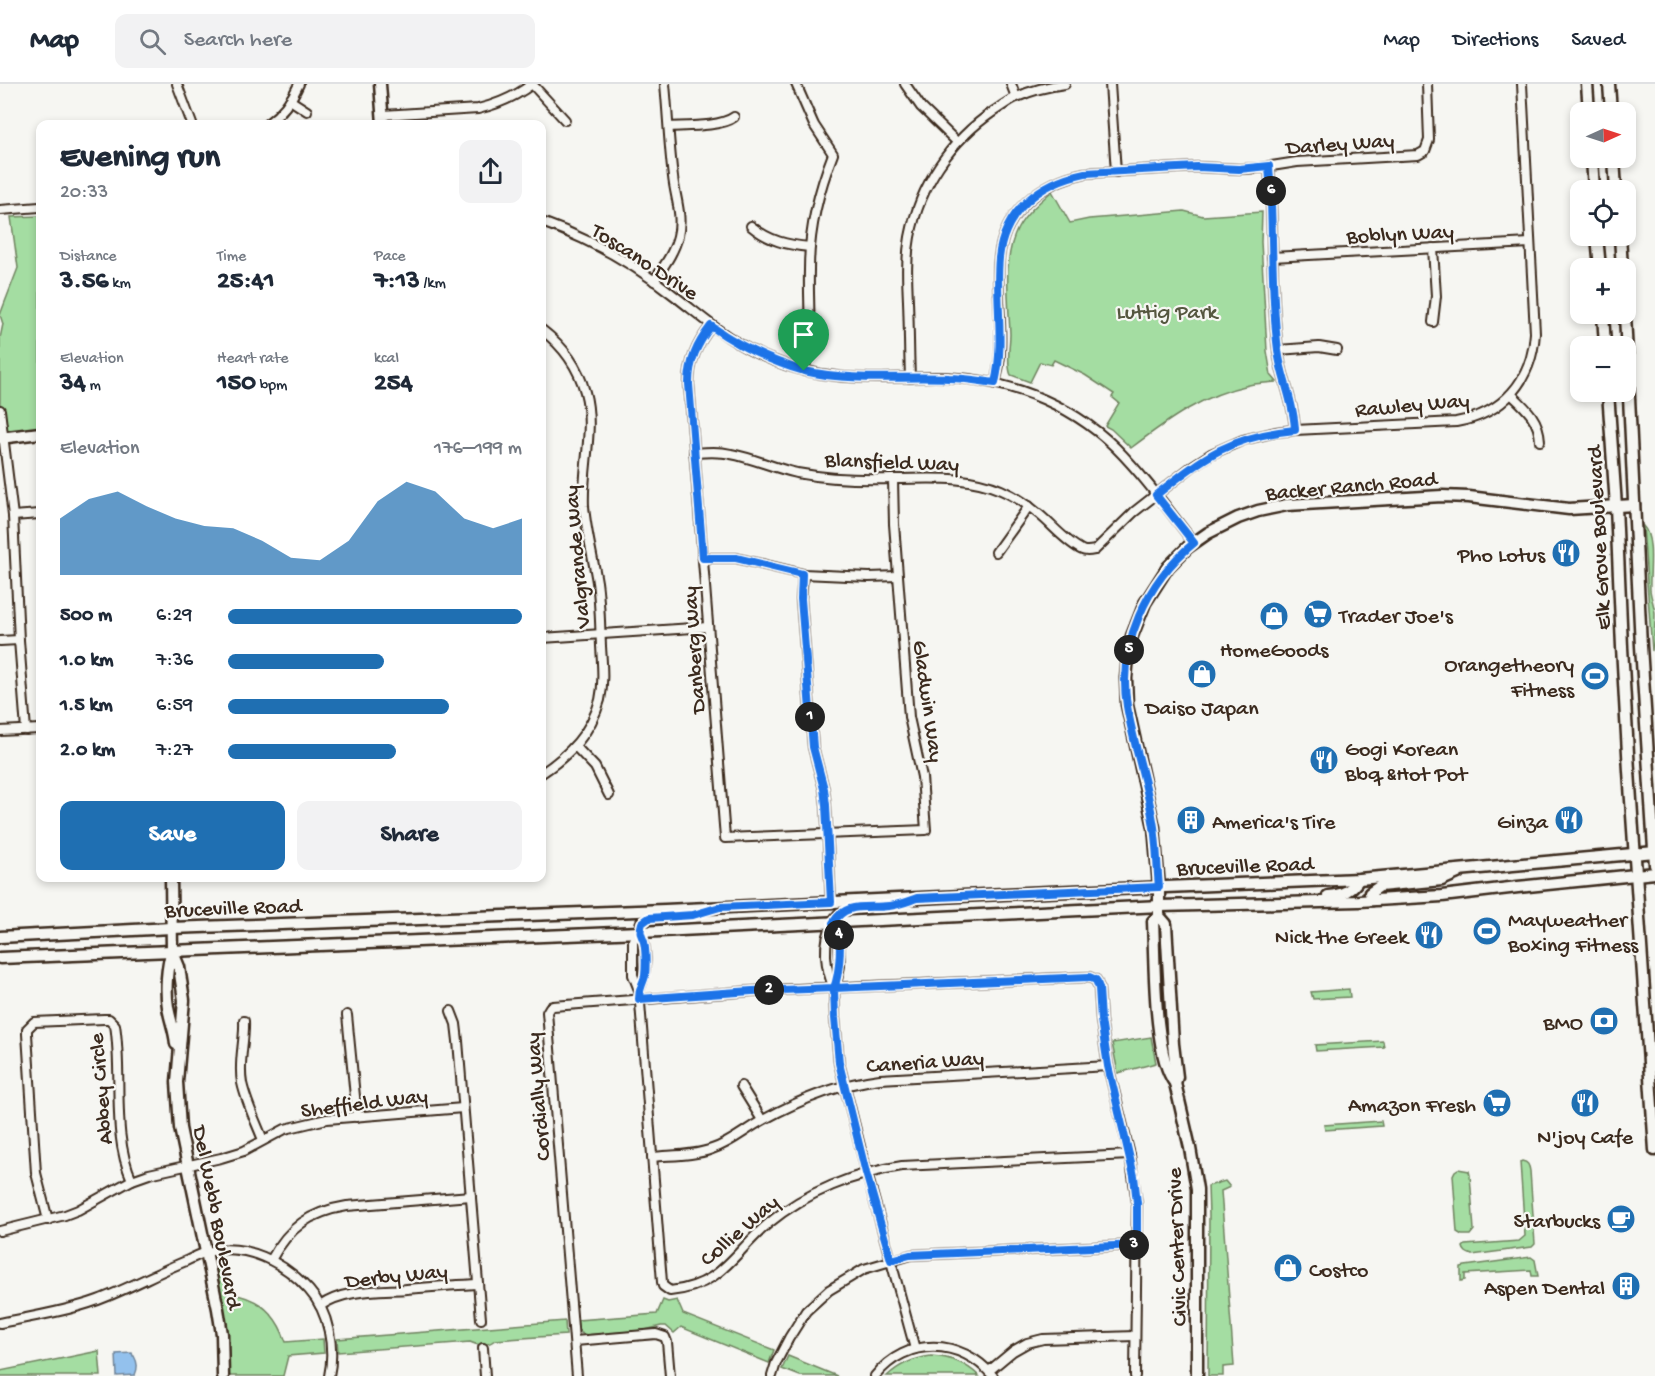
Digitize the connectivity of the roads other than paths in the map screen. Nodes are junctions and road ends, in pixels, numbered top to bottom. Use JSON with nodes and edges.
{"nodes":[{"id":1,"x":177,"y":84,"type":"edge"},
{"id":2,"x":299,"y":84,"type":"edge"},
{"id":3,"x":380,"y":84,"type":"edge"},
{"id":4,"x":532,"y":84,"type":"edge"},
{"id":5,"x":666,"y":84,"type":"edge"},
{"id":6,"x":796,"y":84,"type":"edge"},
{"id":7,"x":905,"y":84,"type":"edge"},
{"id":8,"x":1011,"y":84,"type":"edge"},
{"id":9,"x":1065,"y":84,"type":"edge"},
{"id":10,"x":1110,"y":84,"type":"edge"},
{"id":11,"x":1427,"y":84,"type":"edge"},
{"id":12,"x":1522,"y":84,"type":"edge"},
{"id":13,"x":1587,"y":84,"type":"edge"},
{"id":14,"x":1609,"y":84,"type":"edge"},
{"id":15,"x":1016,"y":97,"type":"junction"},
{"id":16,"x":290,"y":100,"type":"junction"},
{"id":17,"x":1588,"y":102,"type":"edge"},
{"id":18,"x":1610,"y":102,"type":"edge"},
{"id":19,"x":307,"y":111,"type":"dead end"},
{"id":20,"x":734,"y":117,"type":"dead end"},
{"id":21,"x":190,"y":120,"type":"edge"},
{"id":22,"x":271,"y":120,"type":"edge"},
{"id":23,"x":383,"y":120,"type":"edge"},
{"id":24,"x":565,"y":120,"type":"dead end"},
{"id":25,"x":669,"y":127,"type":"junction"},
{"id":26,"x":957,"y":142,"type":"junction"},
{"id":27,"x":1269,"y":166,"type":"junction"},
{"id":28,"x":1116,"y":171,"type":"junction"},
{"id":29,"x":36,"y":207,"type":"edge"},
{"id":30,"x":0,"y":210,"type":"edge"},
{"id":31,"x":546,"y":224,"type":"edge"},
{"id":32,"x":752,"y":226,"type":"dead end"},
{"id":33,"x":1530,"y":243,"type":"junction"},
{"id":34,"x":810,"y":246,"type":"junction"},
{"id":35,"x":1433,"y":248,"type":"junction"},
{"id":36,"x":1272,"y":256,"type":"junction"},
{"id":37,"x":654,"y":281,"type":"junction"},
{"id":38,"x":1432,"y":321,"type":"dead end"},
{"id":39,"x":1625,"y":324,"type":"edge"},
{"id":40,"x":711,"y":326,"type":"junction"},
{"id":41,"x":546,"y":333,"type":"edge"},
{"id":42,"x":1278,"y":350,"type":"junction"},
{"id":43,"x":1337,"y":350,"type":"dead end"},
{"id":44,"x":804,"y":371,"type":"junction"},
{"id":45,"x":910,"y":378,"type":"junction"},
{"id":46,"x":995,"y":383,"type":"junction"},
{"id":47,"x":1511,"y":394,"type":"junction"},
{"id":48,"x":1609,"y":402,"type":"edge"},
{"id":49,"x":0,"y":410,"type":"edge"},
{"id":50,"x":1295,"y":430,"type":"junction"},
{"id":51,"x":36,"y":434,"type":"edge"},
{"id":52,"x":2,"y":438,"type":"edge"},
{"id":53,"x":1540,"y":441,"type":"dead end"},
{"id":54,"x":694,"y":453,"type":"junction"},
{"id":55,"x":893,"y":479,"type":"junction"},
{"id":56,"x":1156,"y":495,"type":"junction"},
{"id":57,"x":1634,"y":505,"type":"junction"},
{"id":58,"x":1029,"y":506,"type":"junction"},
{"id":59,"x":1616,"y":506,"type":"junction"},
{"id":60,"x":36,"y":514,"type":"edge"},
{"id":61,"x":13,"y":516,"type":"junction"},
{"id":62,"x":1194,"y":543,"type":"junction"},
{"id":63,"x":996,"y":552,"type":"dead end"},
{"id":64,"x":703,"y":558,"type":"junction"},
{"id":65,"x":802,"y":574,"type":"junction"},
{"id":66,"x":898,"y":576,"type":"junction"},
{"id":67,"x":708,"y":627,"type":"junction"},
{"id":68,"x":600,"y":634,"type":"junction"},
{"id":69,"x":546,"y":638,"type":"edge"},
{"id":70,"x":19,"y":640,"type":"junction"},
{"id":71,"x":0,"y":641,"type":"edge"},
{"id":72,"x":36,"y":729,"type":"edge"},
{"id":73,"x":26,"y":730,"type":"junction"},
{"id":74,"x":0,"y":731,"type":"edge"},
{"id":75,"x":575,"y":746,"type":"junction"},
{"id":76,"x":546,"y":770,"type":"edge"},
{"id":77,"x":609,"y":795,"type":"dead end"},
{"id":78,"x":827,"y":834,"type":"junction"},
{"id":79,"x":1655,"y":852,"type":"edge"},
{"id":80,"x":1634,"y":854,"type":"junction"},
{"id":81,"x":1655,"y":865,"type":"edge"},
{"id":82,"x":1464,"y":870,"type":"junction"},
{"id":83,"x":1655,"y":873,"type":"edge"},
{"id":84,"x":1636,"y":875,"type":"junction"},
{"id":85,"x":1359,"y":879,"type":"junction"},
{"id":86,"x":171,"y":882,"type":"edge"},
{"id":87,"x":1159,"y":887,"type":"junction"},
{"id":88,"x":917,"y":898,"type":"junction"},
{"id":89,"x":1372,"y":900,"type":"junction"},
{"id":90,"x":831,"y":902,"type":"junction"},
{"id":91,"x":1266,"y":903,"type":"junction"},
{"id":92,"x":720,"y":907,"type":"junction"},
{"id":93,"x":1160,"y":911,"type":"junction"},
{"id":94,"x":833,"y":923,"type":"junction"},
{"id":95,"x":171,"y":928,"type":"junction"},
{"id":96,"x":640,"y":932,"type":"junction"},
{"id":97,"x":0,"y":937,"type":"edge"},
{"id":98,"x":172,"y":951,"type":"junction"},
{"id":99,"x":0,"y":958,"type":"edge"},
{"id":100,"x":834,"y":988,"type":"junction"},
{"id":101,"x":639,"y":990,"type":"junction"},
{"id":102,"x":639,"y":999,"type":"junction"},
{"id":103,"x":450,"y":1011,"type":"dead end"},
{"id":104,"x":347,"y":1015,"type":"dead end"},
{"id":105,"x":244,"y":1021,"type":"dead end"},
{"id":106,"x":178,"y":1066,"type":"junction"},
{"id":107,"x":1108,"y":1066,"type":"junction"},
{"id":108,"x":741,"y":1086,"type":"dead end"},
{"id":109,"x":844,"y":1087,"type":"junction"},
{"id":110,"x":464,"y":1108,"type":"junction"},
{"id":111,"x":357,"y":1117,"type":"junction"},
{"id":112,"x":762,"y":1120,"type":"junction"},
{"id":113,"x":263,"y":1140,"type":"junction"},
{"id":114,"x":1655,"y":1150,"type":"edge"},
{"id":115,"x":1130,"y":1155,"type":"junction"},
{"id":116,"x":652,"y":1157,"type":"junction"},
{"id":117,"x":187,"y":1165,"type":"junction"},
{"id":118,"x":866,"y":1173,"type":"junction"},
{"id":119,"x":132,"y":1180,"type":"junction"},
{"id":120,"x":471,"y":1196,"type":"junction"},
{"id":121,"x":48,"y":1220,"type":"junction"},
{"id":122,"x":0,"y":1231,"type":"edge"},
{"id":123,"x":1137,"y":1245,"type":"junction"},
{"id":124,"x":206,"y":1253,"type":"junction"},
{"id":125,"x":272,"y":1260,"type":"junction"},
{"id":126,"x":891,"y":1260,"type":"junction"},
{"id":127,"x":478,"y":1284,"type":"junction"},
{"id":128,"x":320,"y":1306,"type":"junction"},
{"id":129,"x":481,"y":1319,"type":"dead end"},
{"id":130,"x":0,"y":1323,"type":"edge"},
{"id":131,"x":1135,"y":1336,"type":"junction"},
{"id":132,"x":575,"y":1341,"type":"junction"},
{"id":133,"x":483,"y":1348,"type":"dead end"},
{"id":134,"x":915,"y":1349,"type":"junction"},
{"id":135,"x":991,"y":1374,"type":"edge"},
{"id":136,"x":223,"y":1376,"type":"edge"},
{"id":137,"x":329,"y":1376,"type":"edge"},
{"id":138,"x":485,"y":1376,"type":"edge"},
{"id":139,"x":577,"y":1376,"type":"edge"},
{"id":140,"x":670,"y":1376,"type":"edge"},
{"id":141,"x":772,"y":1376,"type":"edge"},
{"id":142,"x":875,"y":1376,"type":"edge"},
{"id":143,"x":1135,"y":1376,"type":"edge"},
{"id":144,"x":1197,"y":1376,"type":"edge"}],
"edges":[{"from":1,"to":21,"type":"street"},
{"from":2,"to":16,"type":"street"},
{"from":3,"to":23,"type":"main road"},
{"from":4,"to":23,"type":"street"},
{"from":4,"to":24,"type":"street"},
{"from":5,"to":25,"type":"street"},
{"from":6,"to":34,"type":"street"},
{"from":7,"to":26,"type":"street"},
{"from":8,"to":15,"type":"street"},
{"from":9,"to":15,"type":"street"},
{"from":10,"to":28,"type":"street"},
{"from":11,"to":27,"type":"street","name":"Darley Way"},
{"from":12,"to":33,"type":"street","name":"Rawley Way"},
{"from":13,"to":17,"type":"main road"},
{"from":14,"to":18,"type":"main road"},
{"from":15,"to":26,"type":"street"},
{"from":16,"to":19,"type":"street"},
{"from":16,"to":22,"type":"street"},
{"from":20,"to":25,"type":"street"},
{"from":25,"to":37,"type":"street"},
{"from":26,"to":45,"type":"street"},
{"from":27,"to":28,"type":"street","name":"Darley Way"},
{"from":27,"to":36,"type":"street"},
{"from":28,"to":46,"type":"street","name":"Darley Way"},
{"from":29,"to":30,"type":"street"},
{"from":31,"to":37,"type":"street","name":"Toscano Drive"},
{"from":32,"to":34,"type":"street"},
{"from":33,"to":35,"type":"street","name":"Boblyn Way"},
{"from":33,"to":47,"type":"street","name":"Rawley Way"},
{"from":34,"to":44,"type":"street"},
{"from":35,"to":36,"type":"street","name":"Boblyn Way"},
{"from":35,"to":38,"type":"street"},
{"from":36,"to":42,"type":"street"},
{"from":37,"to":40,"type":"street","name":"Toscano Drive"},
{"from":39,"to":57,"type":"main road","name":"Elk Grove Boulevard"},
{"from":40,"to":44,"type":"street","name":"Toscano Drive"},
{"from":40,"to":54,"type":"street","name":"Danberg Way"},
{"from":41,"to":68,"type":"street","name":"Valgrande Way"},
{"from":42,"to":43,"type":"street"},
{"from":42,"to":50,"type":"street"},
{"from":44,"to":45,"type":"street","name":"Toscano Drive"},
{"from":45,"to":46,"type":"street","name":"Toscano Drive"},
{"from":46,"to":56,"type":"street","name":"Toscano Drive"},
{"from":47,"to":50,"type":"street","name":"Rawley Way"},
{"from":47,"to":53,"type":"street"},
{"from":48,"to":59,"type":"main road","name":"Elk Grove Boulevard"},
{"from":49,"to":52,"type":"street"},
{"from":50,"to":56,"type":"street","name":"Rawley Way"},
{"from":51,"to":52,"type":"main road"},
{"from":52,"to":61,"type":"street"},
{"from":54,"to":55,"type":"street","name":"Blansfield Way"},
{"from":54,"to":64,"type":"street","name":"Danberg Way"},
{"from":55,"to":58,"type":"street","name":"Blansfield Way"},
{"from":55,"to":66,"type":"street","name":"Gladwin Way"},
{"from":56,"to":58,"type":"street","name":"Blansfield Way"},
{"from":56,"to":62,"type":"street","name":"Toscano Drive"},
{"from":57,"to":59,"type":"main road","name":"Backer Ranch Road"},
{"from":57,"to":79,"type":"main road","name":"Elk Grove Boulevard"},
{"from":58,"to":63,"type":"street"},
{"from":59,"to":62,"type":"main road","name":"Backer Ranch Road"},
{"from":59,"to":80,"type":"main road","name":"Elk Grove Boulevard"},
{"from":60,"to":61,"type":"street"},
{"from":61,"to":70,"type":"street"},
{"from":62,"to":87,"type":"main road","name":"Backer Ranch Road"},
{"from":64,"to":65,"type":"street"},
{"from":64,"to":67,"type":"street","name":"Danberg Way"},
{"from":65,"to":66,"type":"street"},
{"from":65,"to":78,"type":"street"},
{"from":66,"to":78,"type":"street","name":"Gladwin Way"},
{"from":67,"to":68,"type":"street"},
{"from":67,"to":78,"type":"street","name":"Danberg Way"},
{"from":68,"to":69,"type":"street"},
{"from":68,"to":75,"type":"street","name":"Valgrande Way"},
{"from":70,"to":71,"type":"street"},
{"from":70,"to":73,"type":"street"},
{"from":72,"to":73,"type":"street"},
{"from":73,"to":74,"type":"street"},
{"from":75,"to":76,"type":"street","name":"Valgrande Way"},
{"from":75,"to":77,"type":"street"},
{"from":78,"to":90,"type":"street"},
{"from":79,"to":80,"type":"main road","name":"Bruceville Road"},
{"from":79,"to":81,"type":"main road","name":"Elk Grove Boulevard"},
{"from":80,"to":82,"type":"main road","name":"Bruceville Road"},
{"from":80,"to":84,"type":"main road","name":"Elk Grove Boulevard"},
{"from":82,"to":85,"type":"main road","name":"Bruceville Road"},
{"from":82,"to":89,"type":"main road","name":"Bruceville Road"},
{"from":83,"to":84,"type":"main road","name":"Bruceville Road"},
{"from":84,"to":89,"type":"main road","name":"Bruceville Road"},
{"from":84,"to":114,"type":"main road","name":"Elk Grove Boulevard"},
{"from":85,"to":87,"type":"main road","name":"Bruceville Road"},
{"from":85,"to":91,"type":"main road","name":"Bruceville Road"},
{"from":86,"to":95,"type":"main road","name":"Del Webb Boulevard"},
{"from":87,"to":88,"type":"main road","name":"Bruceville Road"},
{"from":87,"to":93,"type":"main road","name":"Civic Center Drive"},
{"from":88,"to":90,"type":"main road","name":"Bruceville Road"},
{"from":88,"to":94,"type":"main road","name":"Bruceville Road"},
{"from":89,"to":91,"type":"main road","name":"Bruceville Road"},
{"from":90,"to":92,"type":"main road","name":"Bruceville Road"},
{"from":91,"to":93,"type":"main road","name":"Bruceville Road"},
{"from":92,"to":95,"type":"main road","name":"Bruceville Road"},
{"from":92,"to":96,"type":"main road","name":"Bruceville Road"},
{"from":93,"to":94,"type":"main road","name":"Bruceville Road"},
{"from":93,"to":144,"type":"main road","name":"Civic Center Drive"},
{"from":94,"to":96,"type":"main road","name":"Bruceville Road"},
{"from":94,"to":100,"type":"street"},
{"from":94,"to":100,"type":"street"},
{"from":95,"to":97,"type":"main road","name":"Bruceville Road"},
{"from":95,"to":98,"type":"main road","name":"Del Webb Boulevard"},
{"from":96,"to":98,"type":"main road","name":"Bruceville Road"},
{"from":96,"to":101,"type":"street","name":"Collie Way"},
{"from":96,"to":101,"type":"street","name":"Collie Way"},
{"from":98,"to":99,"type":"main road","name":"Bruceville Road"},
{"from":98,"to":106,"type":"main road","name":"Del Webb Boulevard"},
{"from":98,"to":106,"type":"main road","name":"Del Webb Boulevard"},
{"from":100,"to":102,"type":"street","name":"Cordially Way"},
{"from":100,"to":107,"type":"street","name":"Cordially Way"},
{"from":100,"to":109,"type":"street"},
{"from":101,"to":102,"type":"street","name":"Collie Way"},
{"from":102,"to":116,"type":"street","name":"Collie Way"},
{"from":102,"to":132,"type":"street","name":"Cordially Way"},
{"from":103,"to":110,"type":"street"},
{"from":104,"to":111,"type":"street"},
{"from":105,"to":113,"type":"street"},
{"from":106,"to":117,"type":"main road","name":"Del Webb Boulevard"},
{"from":107,"to":109,"type":"street","name":"Caneria Way"},
{"from":107,"to":115,"type":"street","name":"Cordially Way"},
{"from":108,"to":112,"type":"street"},
{"from":109,"to":112,"type":"street","name":"Caneria Way"},
{"from":109,"to":118,"type":"street"},
{"from":110,"to":111,"type":"street","name":"Sheffield Way"},
{"from":110,"to":120,"type":"street"},
{"from":111,"to":113,"type":"street","name":"Sheffield Way"},
{"from":112,"to":116,"type":"street","name":"Caneria Way"},
{"from":113,"to":117,"type":"street","name":"Sheffield Way"},
{"from":115,"to":118,"type":"street","name":"Collie Way"},
{"from":115,"to":123,"type":"street","name":"Cordially Way"},
{"from":116,"to":118,"type":"street","name":"Collie Way"},
{"from":117,"to":119,"type":"street","name":"Sheffield Way"},
{"from":117,"to":124,"type":"main road","name":"Del Webb Boulevard"},
{"from":118,"to":126,"type":"street"},
{"from":119,"to":121,"type":"street","name":"Sheffield Way"},
{"from":119,"to":121,"type":"street","name":"Abbey Circle"},
{"from":120,"to":125,"type":"street"},
{"from":120,"to":127,"type":"street"},
{"from":121,"to":122,"type":"street","name":"Sheffield Way"},
{"from":123,"to":126,"type":"street"},
{"from":123,"to":131,"type":"street","name":"Cordially Way"},
{"from":124,"to":125,"type":"street"},
{"from":124,"to":130,"type":"street"},
{"from":124,"to":136,"type":"main road","name":"Del Webb Boulevard"},
{"from":125,"to":128,"type":"street"},
{"from":126,"to":134,"type":"street"},
{"from":126,"to":141,"type":"street"},
{"from":127,"to":128,"type":"street","name":"Derby Way"},
{"from":127,"to":129,"type":"street"},
{"from":128,"to":137,"type":"street"},
{"from":131,"to":135,"type":"street"},
{"from":131,"to":143,"type":"street","name":"Cordially Way"},
{"from":132,"to":139,"type":"street","name":"Cordially Way"},
{"from":132,"to":140,"type":"street"},
{"from":133,"to":138,"type":"street"},
{"from":134,"to":135,"type":"street"},
{"from":134,"to":142,"type":"street"}]}
